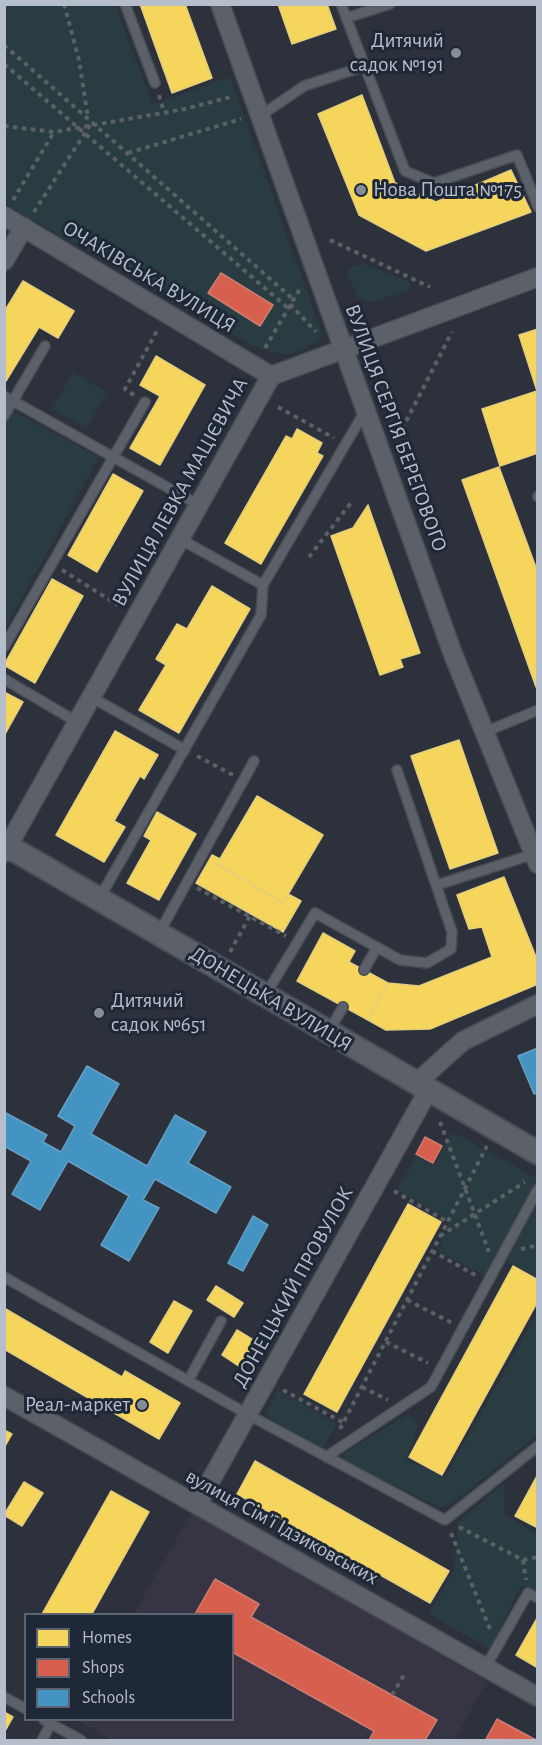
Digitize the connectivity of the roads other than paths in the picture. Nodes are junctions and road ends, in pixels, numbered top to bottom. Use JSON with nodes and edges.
{"nodes":[{"id":1,"x":125,"y":4,"type":"edge"},
{"id":2,"x":220,"y":4,"type":"edge"},
{"id":3,"x":341,"y":4,"type":"edge"},
{"id":4,"x":390,"y":4,"type":"edge"},
{"id":5,"x":346,"y":18,"type":"junction"},
{"id":6,"x":365,"y":66,"type":"junction"},
{"id":7,"x":155,"y":83,"type":"dead end"},
{"id":8,"x":251,"y":117,"type":"junction"},
{"id":9,"x":537,"y":207,"type":"edge"},
{"id":10,"x":9,"y":208,"type":"edge"},
{"id":11,"x":29,"y":220,"type":"junction"},
{"id":12,"x":4,"y":261,"type":"edge"},
{"id":13,"x":537,"y":277,"type":"edge"},
{"id":14,"x":45,"y":346,"type":"dead end"},
{"id":15,"x":342,"y":348,"type":"junction"},
{"id":16,"x":271,"y":376,"type":"junction"},
{"id":17,"x":9,"y":399,"type":"edge"},
{"id":18,"x":144,"y":402,"type":"road end"},
{"id":19,"x":366,"y":409,"type":"junction"},
{"id":20,"x":4,"y":416,"type":"edge"},
{"id":21,"x":112,"y":456,"type":"junction"},
{"id":22,"x":199,"y":505,"type":"junction"},
{"id":23,"x":180,"y":539,"type":"junction"},
{"id":24,"x":263,"y":585,"type":"junction"},
{"id":25,"x":4,"y":647,"type":"edge"},
{"id":26,"x":4,"y":679,"type":"edge"},
{"id":27,"x":91,"y":697,"type":"junction"},
{"id":28,"x":537,"y":710,"type":"edge"},
{"id":29,"x":77,"y":722,"type":"junction"},
{"id":30,"x":484,"y":732,"type":"junction"},
{"id":31,"x":186,"y":750,"type":"junction"},
{"id":32,"x":254,"y":761,"type":"dead end"},
{"id":33,"x":397,"y":770,"type":"dead end"},
{"id":34,"x":6,"y":848,"type":"edge"},
{"id":35,"x":536,"y":859,"type":"edge"},
{"id":36,"x":436,"y":885,"type":"junction"},
{"id":37,"x":99,"y":899,"type":"junction"},
{"id":38,"x":159,"y":933,"type":"junction"},
{"id":39,"x":377,"y":947,"type":"junction"},
{"id":40,"x":364,"y":970,"type":"dead end"},
{"id":41,"x":265,"y":996,"type":"junction"},
{"id":42,"x":537,"y":1004,"type":"edge"},
{"id":43,"x":343,"y":1006,"type":"dead end"},
{"id":44,"x":328,"y":1033,"type":"junction"},
{"id":45,"x":421,"y":1088,"type":"junction"},
{"id":46,"x":537,"y":1153,"type":"edge"},
{"id":47,"x":537,"y":1189,"type":"edge"},
{"id":48,"x":4,"y":1277,"type":"edge"},
{"id":49,"x":221,"y":1321,"type":"dead end"},
{"id":50,"x":188,"y":1381,"type":"junction"},
{"id":51,"x":4,"y":1396,"type":"edge"},
{"id":52,"x":247,"y":1414,"type":"junction"},
{"id":53,"x":537,"y":1446,"type":"edge"},
{"id":54,"x":326,"y":1457,"type":"junction"},
{"id":55,"x":197,"y":1505,"type":"junction"},
{"id":56,"x":537,"y":1598,"type":"edge"},
{"id":57,"x":485,"y":1668,"type":"junction"},
{"id":58,"x":4,"y":1697,"type":"edge"},
{"id":59,"x":537,"y":1697,"type":"edge"},
{"id":60,"x":24,"y":1708,"type":"edge"},
{"id":61,"x":48,"y":1721,"type":"edge"},
{"id":62,"x":42,"y":1740,"type":"edge"},
{"id":63,"x":81,"y":1740,"type":"edge"}],
"edges":[{"from":1,"to":7,"type":"lane"},
{"from":2,"to":8,"type":"street","name":"ВУЛИЦЯ СЕРГІЯ БЕРЕГОВОГО"},
{"from":3,"to":5,"type":"lane"},
{"from":4,"to":5,"type":"lane"},
{"from":5,"to":6,"type":"lane"},
{"from":6,"to":8,"type":"lane"},
{"from":6,"to":9,"type":"lane"},
{"from":8,"to":15,"type":"street","name":"ВУЛИЦЯ СЕРГІЯ БЕРЕГОВОГО"},
{"from":10,"to":11,"type":"street","name":"ОЧАКІВСЬКА ВУЛИЦЯ"},
{"from":11,"to":12,"type":"street"},
{"from":11,"to":16,"type":"street","name":"ОЧАКІВСЬКА ВУЛИЦЯ"},
{"from":13,"to":15,"type":"street","name":"ВУЛИЦЯ ЛЕВКА МАЦІЄВИЧА"},
{"from":14,"to":17,"type":"lane"},
{"from":15,"to":16,"type":"street","name":"ВУЛИЦЯ ЛЕВКА МАЦІЄВИЧА"},
{"from":15,"to":19,"type":"street","name":"ВУЛИЦЯ СЕРГІЯ БЕРЕГОВОГО"},
{"from":16,"to":22,"type":"street","name":"ВУЛИЦЯ ЛЕВКА МАЦІЄВИЧА"},
{"from":17,"to":20,"type":"lane"},
{"from":17,"to":21,"type":"lane"},
{"from":18,"to":21,"type":"lane"},
{"from":19,"to":24,"type":"lane"},
{"from":19,"to":30,"type":"street","name":"ВУЛИЦЯ СЕРГІЯ БЕРЕГОВОГО"},
{"from":21,"to":22,"type":"lane"},
{"from":21,"to":25,"type":"lane"},
{"from":22,"to":23,"type":"street","name":"ВУЛИЦЯ ЛЕВКА МАЦІЄВИЧА"},
{"from":23,"to":24,"type":"lane"},
{"from":23,"to":27,"type":"street","name":"ВУЛИЦЯ ЛЕВКА МАЦІЄВИЧА"},
{"from":24,"to":31,"type":"lane"},
{"from":26,"to":29,"type":"lane"},
{"from":27,"to":29,"type":"street","name":"ВУЛИЦЯ ЛЕВКА МАЦІЄВИЧА"},
{"from":27,"to":31,"type":"lane"},
{"from":28,"to":30,"type":"lane"},
{"from":29,"to":34,"type":"street","name":"ВУЛИЦЯ ЛЕВКА МАЦІЄВИЧА"},
{"from":30,"to":35,"type":"street","name":"ВУЛИЦЯ СЕРГІЯ БЕРЕГОВОГО"},
{"from":31,"to":37,"type":"lane"},
{"from":32,"to":38,"type":"lane"},
{"from":33,"to":36,"type":"lane"},
{"from":34,"to":37,"type":"street","name":"ДОНЕЦЬКА ВУЛИЦЯ"},
{"from":35,"to":36,"type":"lane"},
{"from":36,"to":39,"type":"lane"},
{"from":37,"to":38,"type":"street","name":"ДОНЕЦЬКА ВУЛИЦЯ"},
{"from":38,"to":41,"type":"street","name":"ДОНЕЦЬКА ВУЛИЦЯ"},
{"from":39,"to":40,"type":"lane"},
{"from":39,"to":41,"type":"lane"},
{"from":41,"to":44,"type":"street","name":"ДОНЕЦЬКА ВУЛИЦЯ"},
{"from":42,"to":45,"type":"street","name":"ДОНЕЦЬКИЙ ПРОВУЛОК"},
{"from":43,"to":44,"type":"lane"},
{"from":44,"to":45,"type":"street","name":"ДОНЕЦЬКА ВУЛИЦЯ"},
{"from":45,"to":46,"type":"street","name":"ДОНЕЦЬКА ВУЛИЦЯ"},
{"from":45,"to":52,"type":"street","name":"ДОНЕЦЬКИЙ ПРОВУЛОК"},
{"from":47,"to":54,"type":"lane"},
{"from":48,"to":50,"type":"lane"},
{"from":49,"to":50,"type":"lane"},
{"from":50,"to":52,"type":"lane"},
{"from":51,"to":55,"type":"street","name":"вулиця Сімʼї Ідзиковських"},
{"from":52,"to":54,"type":"lane"},
{"from":52,"to":55,"type":"street","name":"ДОНЕЦЬКИЙ ПРОВУЛОК"},
{"from":53,"to":54,"type":"lane"},
{"from":55,"to":57,"type":"street","name":"вулиця Сімʼї Ідзиковських"},
{"from":56,"to":57,"type":"lane"},
{"from":57,"to":59,"type":"street","name":"вулиця Сімʼї Ідзиковських"},
{"from":58,"to":60,"type":"lane"},
{"from":61,"to":62,"type":"lane"},
{"from":61,"to":63,"type":"lane"}]}
